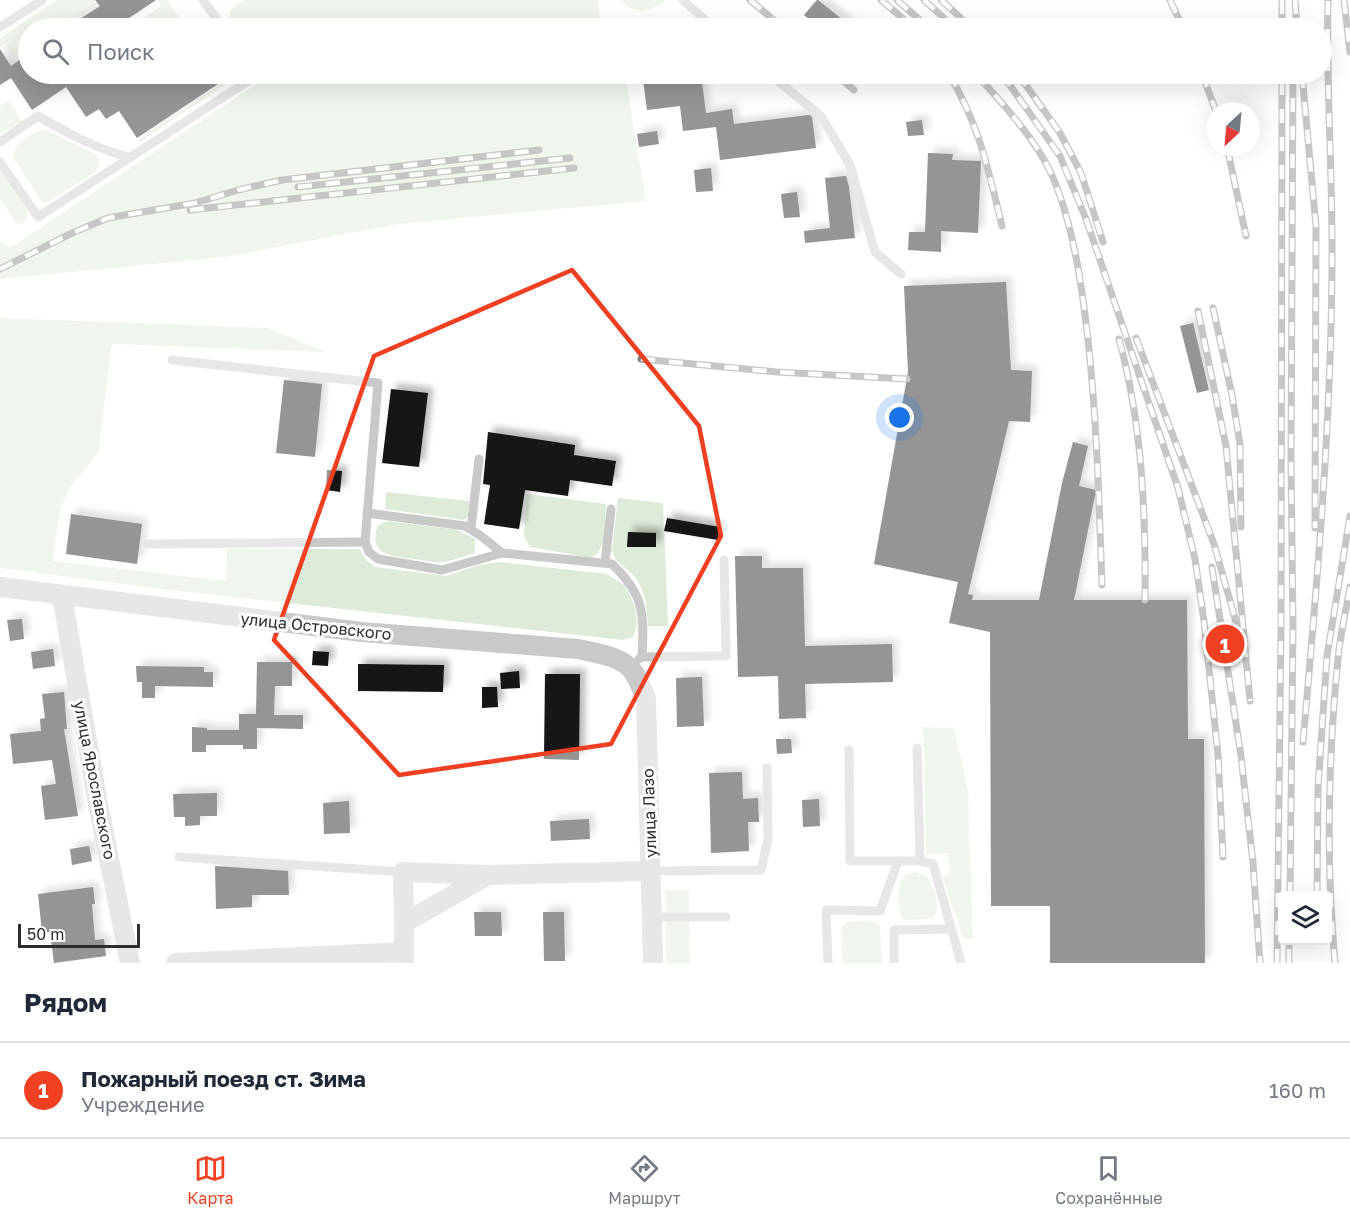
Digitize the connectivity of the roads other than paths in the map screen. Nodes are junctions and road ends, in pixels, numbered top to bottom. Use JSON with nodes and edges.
{"nodes":[{"id":1,"x":42,"y":0,"type":"edge"},
{"id":2,"x":203,"y":0,"type":"edge"},
{"id":3,"x":683,"y":0,"type":"edge"},
{"id":4,"x":216,"y":18,"type":"edge"},
{"id":5,"x":703,"y":18,"type":"edge"},
{"id":6,"x":0,"y":27,"type":"edge"},
{"id":7,"x":244,"y":84,"type":"edge"},
{"id":8,"x":781,"y":84,"type":"edge"},
{"id":9,"x":0,"y":142,"type":"edge"},
{"id":10,"x":128,"y":158,"type":"junction"},
{"id":11,"x":0,"y":162,"type":"edge"},
{"id":12,"x":901,"y":274,"type":"dead end"},
{"id":13,"x":172,"y":360,"type":"dead end"},
{"id":14,"x":478,"y":459,"type":"dead end"},
{"id":15,"x":611,"y":509,"type":"dead end"},
{"id":16,"x":367,"y":513,"type":"junction"},
{"id":17,"x":471,"y":528,"type":"junction"},
{"id":18,"x":365,"y":542,"type":"junction"},
{"id":19,"x":147,"y":544,"type":"dead end"},
{"id":20,"x":502,"y":553,"type":"junction"},
{"id":21,"x":724,"y":560,"type":"dead end"},
{"id":22,"x":605,"y":563,"type":"junction"},
{"id":23,"x":0,"y":586,"type":"edge"},
{"id":24,"x":62,"y":596,"type":"junction"},
{"id":25,"x":636,"y":662,"type":"junction"},
{"id":26,"x":916,"y":748,"type":"dead end"},
{"id":27,"x":849,"y":750,"type":"dead end"},
{"id":28,"x":767,"y":768,"type":"dead end"},
{"id":29,"x":179,"y":857,"type":"dead end"},
{"id":30,"x":898,"y":861,"type":"junction"},
{"id":31,"x":920,"y":861,"type":"junction"},
{"id":32,"x":651,"y":870,"type":"junction"},
{"id":33,"x":403,"y":872,"type":"junction"},
{"id":34,"x":488,"y":875,"type":"junction"},
{"id":35,"x":652,"y":917,"type":"junction"},
{"id":36,"x":726,"y":917,"type":"dead end"},
{"id":37,"x":404,"y":923,"type":"junction"},
{"id":38,"x":951,"y":929,"type":"junction"},
{"id":39,"x":404,"y":958,"type":"edge"},
{"id":40,"x":130,"y":963,"type":"edge"},
{"id":41,"x":176,"y":963,"type":"edge"},
{"id":42,"x":653,"y":963,"type":"edge"},
{"id":43,"x":828,"y":963,"type":"edge"},
{"id":44,"x":894,"y":963,"type":"edge"},
{"id":45,"x":961,"y":963,"type":"edge"}],
"edges":[{"from":1,"to":6,"type":"lane"},
{"from":2,"to":4,"type":"lane"},
{"from":3,"to":5,"type":"lane"},
{"from":7,"to":10,"type":"lane"},
{"from":8,"to":12,"type":"lane"},
{"from":9,"to":10,"type":"lane"},
{"from":10,"to":11,"type":"lane"},
{"from":13,"to":16,"type":"lane"},
{"from":14,"to":17,"type":"lane"},
{"from":15,"to":22,"type":"lane"},
{"from":16,"to":17,"type":"lane"},
{"from":16,"to":18,"type":"lane"},
{"from":17,"to":20,"type":"lane"},
{"from":18,"to":19,"type":"lane"},
{"from":18,"to":20,"type":"lane"},
{"from":20,"to":22,"type":"lane"},
{"from":21,"to":25,"type":"lane"},
{"from":22,"to":25,"type":"lane"},
{"from":23,"to":24,"type":"street","name":"улица Островского"},
{"from":24,"to":25,"type":"street","name":"улица Островского"},
{"from":24,"to":40,"type":"street","name":"улица Ярославского"},
{"from":25,"to":32,"type":"street","name":"улица Лазо"},
{"from":26,"to":31,"type":"lane"},
{"from":27,"to":30,"type":"lane"},
{"from":28,"to":32,"type":"lane"},
{"from":29,"to":33,"type":"lane"},
{"from":30,"to":31,"type":"lane"},
{"from":30,"to":43,"type":"lane"},
{"from":31,"to":38,"type":"lane"},
{"from":32,"to":34,"type":"street"},
{"from":32,"to":35,"type":"street","name":"улица Лазо"},
{"from":33,"to":34,"type":"street"},
{"from":33,"to":37,"type":"street"},
{"from":34,"to":37,"type":"street"},
{"from":35,"to":36,"type":"lane"},
{"from":35,"to":42,"type":"street","name":"улица Лазо"},
{"from":37,"to":39,"type":"street"},
{"from":38,"to":44,"type":"lane"},
{"from":38,"to":45,"type":"lane"},
{"from":39,"to":41,"type":"street"}]}
